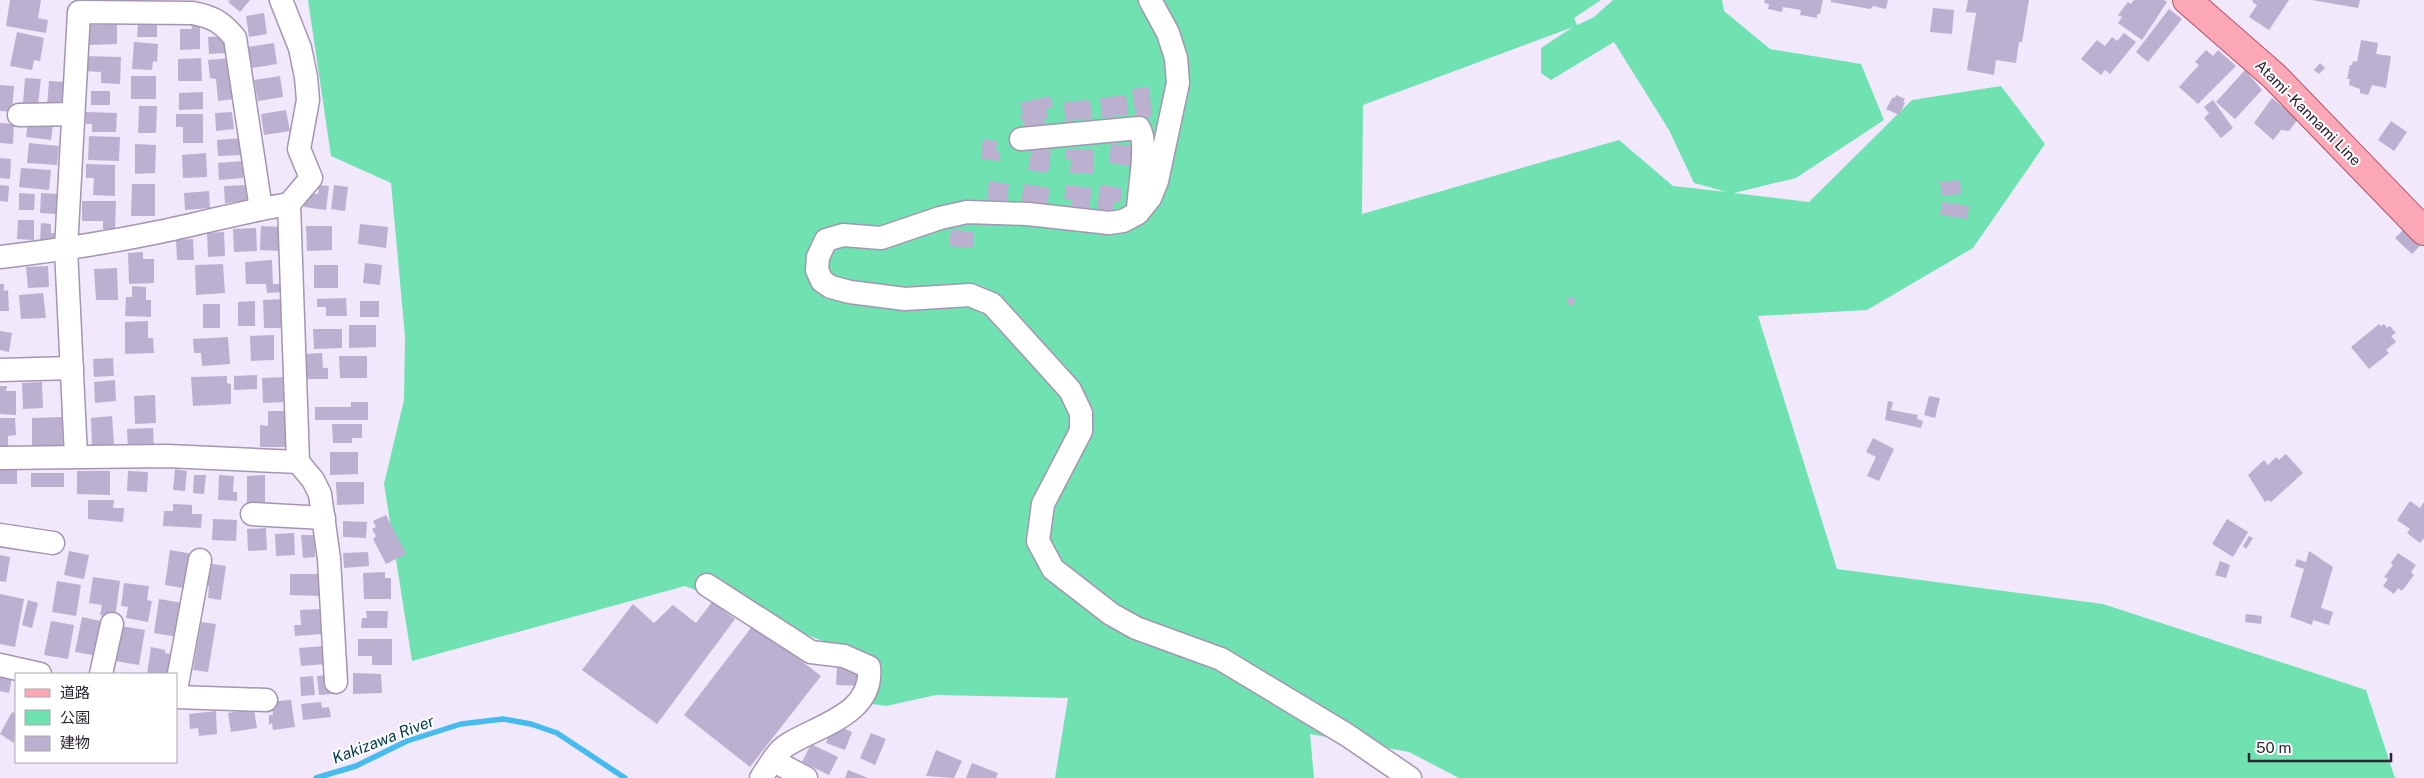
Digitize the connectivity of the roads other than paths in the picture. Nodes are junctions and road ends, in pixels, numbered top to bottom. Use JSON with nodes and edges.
{"nodes":[{"id":1,"x":282,"y":0,"type":"edge"},
{"id":2,"x":1150,"y":0,"type":"edge"},
{"id":3,"x":2187,"y":0,"type":"edge"},
{"id":4,"x":73,"y":114,"type":"junction"},
{"id":5,"x":19,"y":115,"type":"dead end"},
{"id":6,"x":1021,"y":139,"type":"dead end"},
{"id":7,"x":289,"y":204,"type":"junction"},
{"id":8,"x":261,"y":209,"type":"junction"},
{"id":9,"x":1138,"y":213,"type":"junction"},
{"id":10,"x":2424,"y":231,"type":"edge"},
{"id":11,"x":66,"y":250,"type":"junction"},
{"id":12,"x":0,"y":257,"type":"edge"},
{"id":13,"x":72,"y":368,"type":"junction"},
{"id":14,"x":0,"y":370,"type":"edge"},
{"id":15,"x":76,"y":456,"type":"junction"},
{"id":16,"x":0,"y":458,"type":"edge"},
{"id":17,"x":298,"y":462,"type":"junction"},
{"id":18,"x":252,"y":514,"type":"dead end"},
{"id":19,"x":324,"y":518,"type":"junction"},
{"id":20,"x":0,"y":535,"type":"edge"},
{"id":21,"x":53,"y":543,"type":"dead end"},
{"id":22,"x":200,"y":560,"type":"dead end"},
{"id":23,"x":707,"y":585,"type":"dead end"},
{"id":24,"x":112,"y":624,"type":"dead end"},
{"id":25,"x":0,"y":665,"type":"edge"},
{"id":26,"x":36,"y":673,"type":"edge"},
{"id":27,"x":101,"y":673,"type":"edge"},
{"id":28,"x":178,"y":679,"type":"edge"},
{"id":29,"x":336,"y":682,"type":"dead end"},
{"id":30,"x":178,"y":697,"type":"edge"},
{"id":31,"x":266,"y":700,"type":"dead end"},
{"id":32,"x":768,"y":769,"type":"edge"},
{"id":33,"x":806,"y":778,"type":"edge"},
{"id":34,"x":1410,"y":778,"type":"edge"}],
"edges":[{"from":1,"to":7,"type":"street"},
{"from":2,"to":9,"type":"street"},
{"from":3,"to":10,"type":"main road","name":"Atami -Kannami Line"},
{"from":4,"to":5,"type":"street"},
{"from":4,"to":8,"type":"street"},
{"from":4,"to":11,"type":"street"},
{"from":6,"to":9,"type":"street"},
{"from":7,"to":8,"type":"street"},
{"from":7,"to":17,"type":"street"},
{"from":8,"to":11,"type":"street"},
{"from":9,"to":34,"type":"street"},
{"from":11,"to":12,"type":"street"},
{"from":11,"to":13,"type":"street"},
{"from":13,"to":14,"type":"street"},
{"from":13,"to":15,"type":"street"},
{"from":15,"to":16,"type":"street"},
{"from":15,"to":17,"type":"street"},
{"from":17,"to":19,"type":"street"},
{"from":18,"to":19,"type":"street"},
{"from":19,"to":29,"type":"street"},
{"from":20,"to":21,"type":"street"},
{"from":22,"to":28,"type":"street"},
{"from":23,"to":32,"type":"street"},
{"from":24,"to":27,"type":"street"},
{"from":25,"to":26,"type":"street"},
{"from":30,"to":31,"type":"street"},
{"from":32,"to":33,"type":"street"}]}
